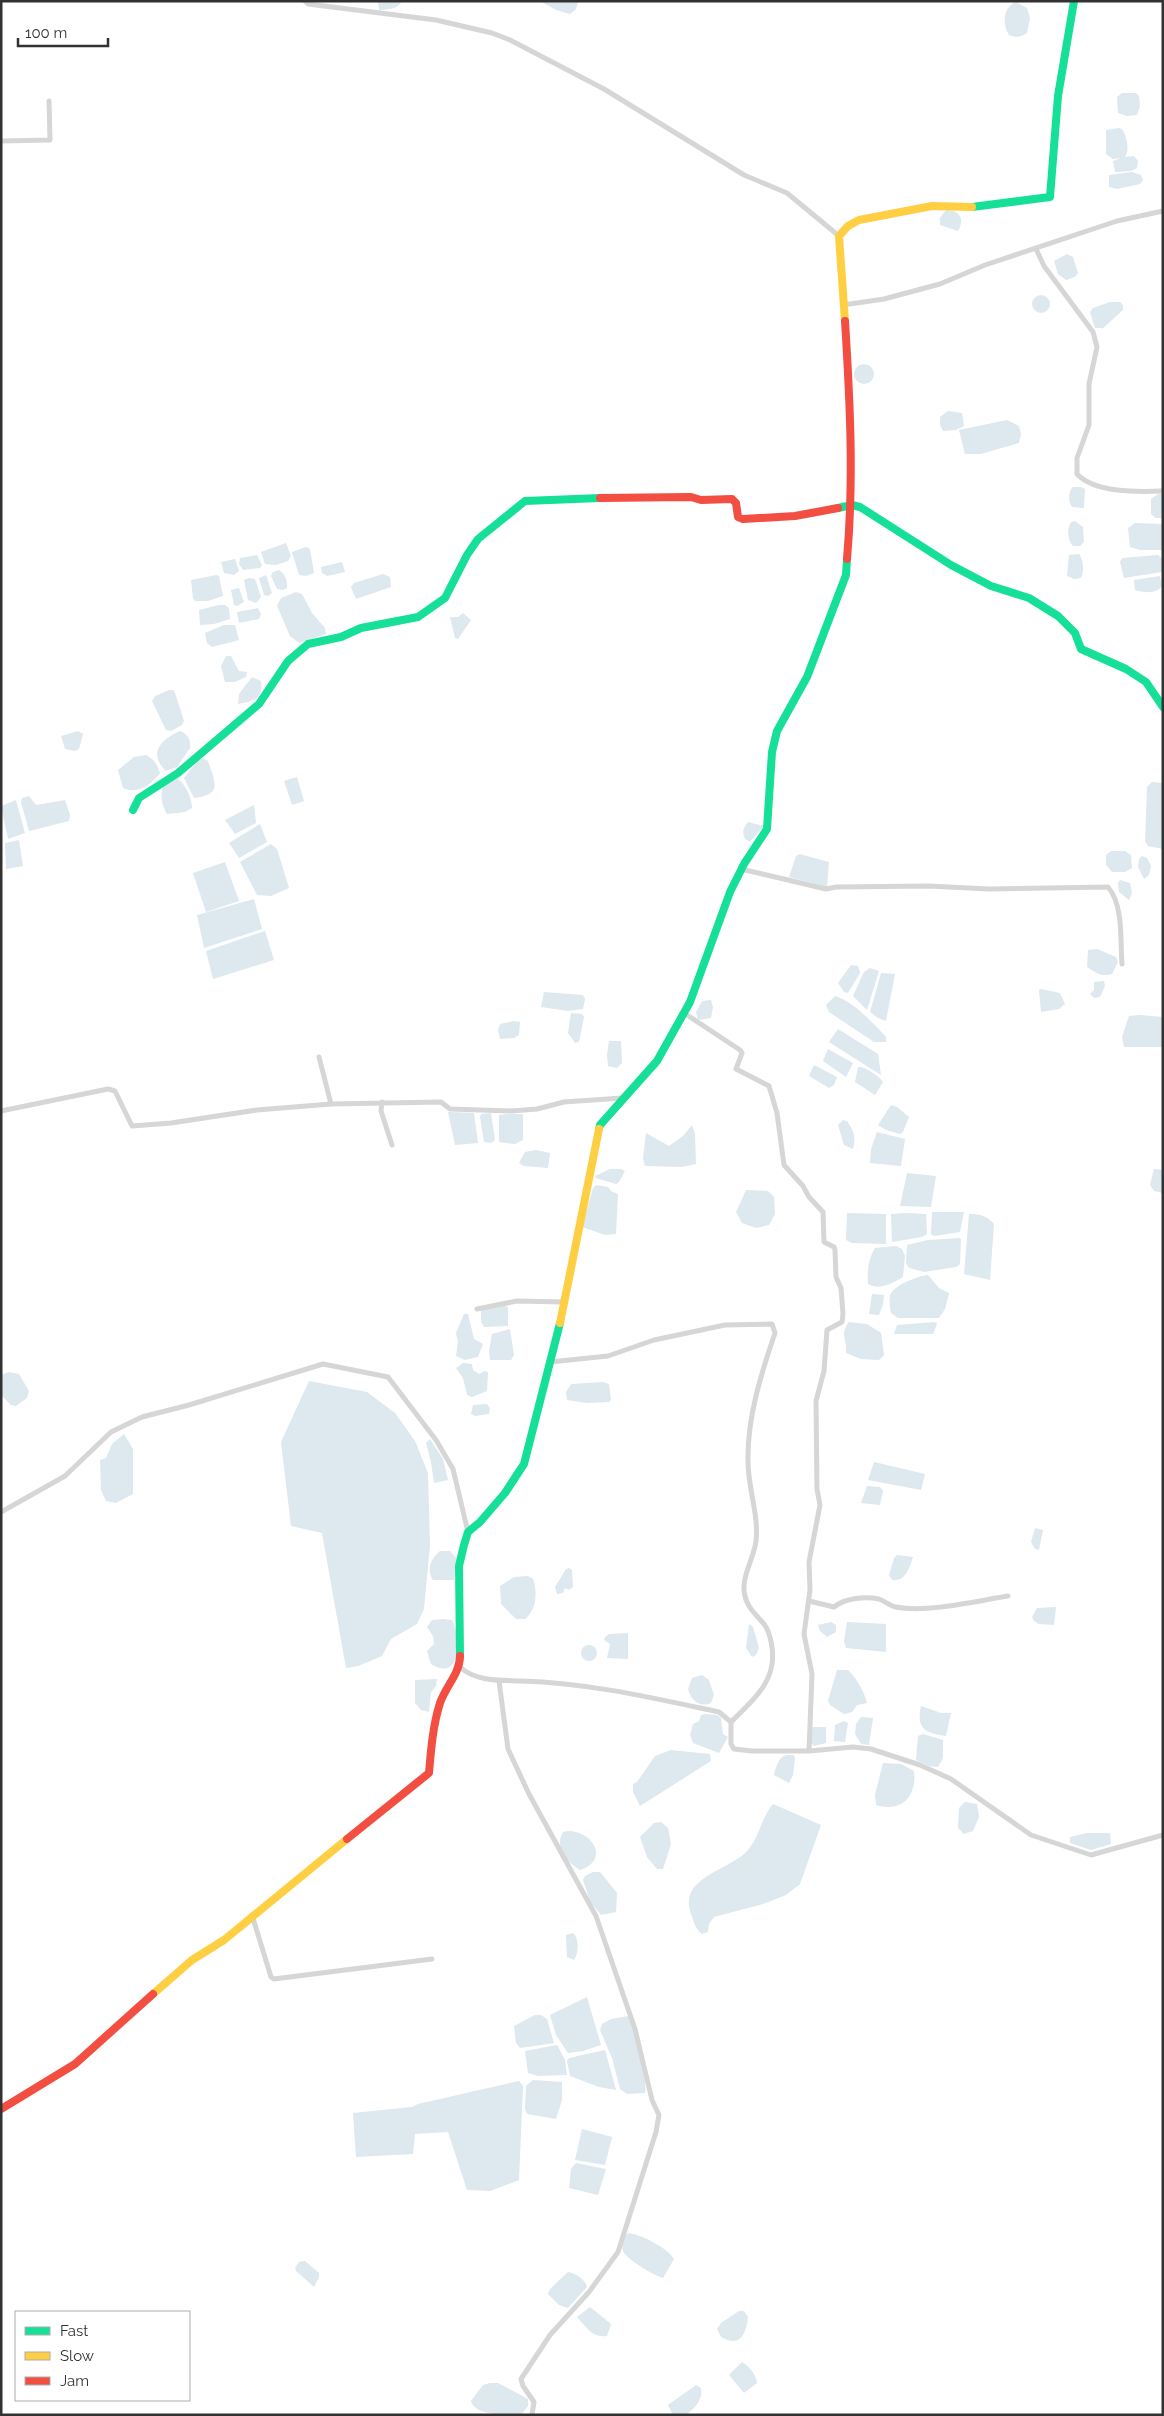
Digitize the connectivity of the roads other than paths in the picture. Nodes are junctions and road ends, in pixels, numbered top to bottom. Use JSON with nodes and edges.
{"nodes":[{"id":1,"x":305,"y":1,"type":"edge"},
{"id":2,"x":1074,"y":1,"type":"edge"},
{"id":3,"x":49,"y":101,"type":"dead end"},
{"id":4,"x":1,"y":141,"type":"edge"},
{"id":5,"x":1163,"y":211,"type":"edge"},
{"id":6,"x":839,"y":236,"type":"junction"},
{"id":7,"x":1036,"y":248,"type":"junction"},
{"id":8,"x":843,"y":305,"type":"junction"},
{"id":9,"x":1163,"y":491,"type":"edge"},
{"id":10,"x":852,"y":506,"type":"junction"},
{"id":11,"x":1163,"y":707,"type":"edge"},
{"id":12,"x":133,"y":810,"type":"dead end"},
{"id":13,"x":741,"y":869,"type":"junction"},
{"id":14,"x":1122,"y":964,"type":"dead end"},
{"id":15,"x":684,"y":1013,"type":"junction"},
{"id":16,"x":319,"y":1057,"type":"dead end"},
{"id":17,"x":622,"y":1098,"type":"junction"},
{"id":18,"x":382,"y":1102,"type":"junction"},
{"id":19,"x":331,"y":1104,"type":"junction"},
{"id":20,"x":1,"y":1111,"type":"edge"},
{"id":21,"x":392,"y":1145,"type":"dead end"},
{"id":22,"x":564,"y":1302,"type":"junction"},
{"id":23,"x":477,"y":1309,"type":"dead end"},
{"id":24,"x":550,"y":1362,"type":"junction"},
{"id":25,"x":1,"y":1512,"type":"edge"},
{"id":26,"x":468,"y":1532,"type":"junction"},
{"id":27,"x":1008,"y":1596,"type":"dead end"},
{"id":28,"x":809,"y":1601,"type":"junction"},
{"id":29,"x":460,"y":1667,"type":"junction"},
{"id":30,"x":499,"y":1681,"type":"junction"},
{"id":31,"x":731,"y":1722,"type":"junction"},
{"id":32,"x":809,"y":1751,"type":"junction"},
{"id":33,"x":1163,"y":1835,"type":"edge"},
{"id":34,"x":252,"y":1915,"type":"junction"},
{"id":35,"x":432,"y":1959,"type":"dead end"},
{"id":36,"x":1,"y":2108,"type":"edge"},
{"id":37,"x":532,"y":2415,"type":"edge"}],
"edges":[{"from":1,"to":6,"type":"street"},
{"from":2,"to":6,"type":"street"},
{"from":3,"to":4,"type":"street"},
{"from":5,"to":7,"type":"street"},
{"from":6,"to":8,"type":"street"},
{"from":7,"to":8,"type":"street"},
{"from":7,"to":9,"type":"street"},
{"from":8,"to":10,"type":"street"},
{"from":10,"to":11,"type":"street"},
{"from":10,"to":12,"type":"street"},
{"from":10,"to":13,"type":"street"},
{"from":13,"to":14,"type":"street"},
{"from":13,"to":15,"type":"street"},
{"from":15,"to":17,"type":"street"},
{"from":15,"to":28,"type":"street"},
{"from":16,"to":19,"type":"street"},
{"from":17,"to":18,"type":"street"},
{"from":17,"to":22,"type":"street"},
{"from":18,"to":19,"type":"street"},
{"from":18,"to":21,"type":"street"},
{"from":19,"to":20,"type":"street"},
{"from":22,"to":23,"type":"street"},
{"from":22,"to":24,"type":"street"},
{"from":24,"to":26,"type":"street"},
{"from":24,"to":31,"type":"street"},
{"from":25,"to":26,"type":"street"},
{"from":26,"to":29,"type":"street"},
{"from":27,"to":28,"type":"street"},
{"from":28,"to":32,"type":"street"},
{"from":29,"to":30,"type":"street"},
{"from":29,"to":34,"type":"street"},
{"from":30,"to":31,"type":"street"},
{"from":30,"to":37,"type":"street"},
{"from":31,"to":32,"type":"street"},
{"from":32,"to":33,"type":"street"},
{"from":34,"to":35,"type":"street"},
{"from":34,"to":36,"type":"street"}]}
